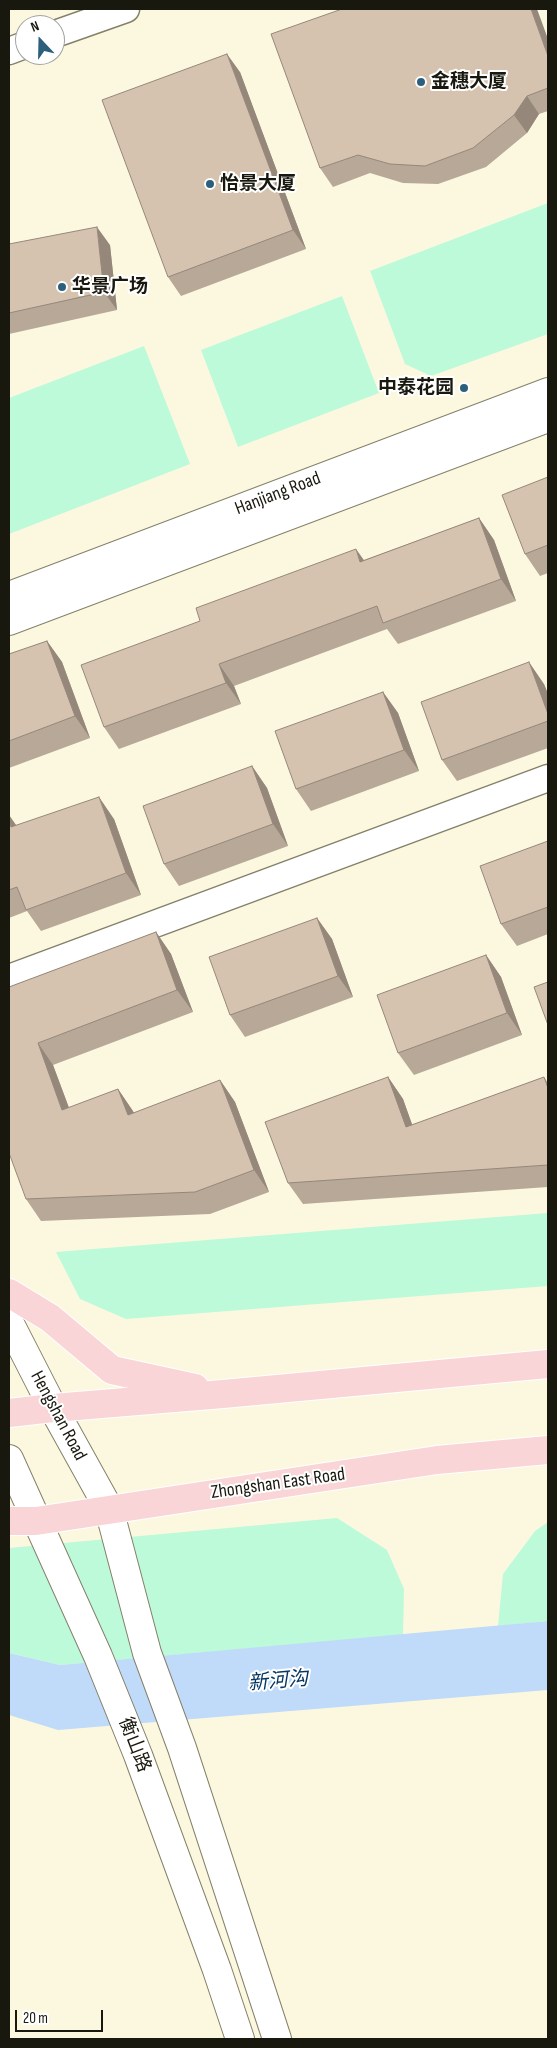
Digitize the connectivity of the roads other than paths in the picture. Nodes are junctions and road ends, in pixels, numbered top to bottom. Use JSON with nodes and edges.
{"nodes":[{"id":1,"x":126,"y":9,"type":"edge"},
{"id":2,"x":65,"y":30,"type":"edge"},
{"id":3,"x":548,"y":392,"type":"edge"},
{"id":4,"x":548,"y":418,"type":"edge"},
{"id":5,"x":9,"y":596,"type":"edge"},
{"id":6,"x":9,"y":621,"type":"edge"},
{"id":7,"x":548,"y":778,"type":"edge"},
{"id":8,"x":9,"y":978,"type":"edge"},
{"id":9,"x":9,"y":1293,"type":"edge"},
{"id":10,"x":9,"y":1322,"type":"edge"},
{"id":11,"x":548,"y":1364,"type":"edge"},
{"id":12,"x":223,"y":1394,"type":"junction"},
{"id":13,"x":53,"y":1408,"type":"junction"},
{"id":14,"x":9,"y":1413,"type":"edge"},
{"id":15,"x":548,"y":1450,"type":"edge"},
{"id":16,"x":9,"y":1459,"type":"edge"},
{"id":17,"x":109,"y":1509,"type":"junction"},
{"id":18,"x":9,"y":1521,"type":"edge"},
{"id":19,"x":36,"y":1521,"type":"junction"},
{"id":20,"x":240,"y":2039,"type":"edge"},
{"id":21,"x":277,"y":2039,"type":"edge"}],
"edges":[{"from":1,"to":2,"type":"street"},
{"from":3,"to":5,"type":"street","name":"Hanjiang Road"},
{"from":4,"to":6,"type":"street","name":"Hanjiang Road"},
{"from":7,"to":8,"type":"street"},
{"from":9,"to":12,"type":"main road"},
{"from":10,"to":13,"type":"street","name":"Hengshan Road"},
{"from":11,"to":12,"type":"main road"},
{"from":12,"to":13,"type":"main road"},
{"from":13,"to":14,"type":"main road"},
{"from":13,"to":17,"type":"street","name":"Hengshan Road"},
{"from":15,"to":17,"type":"main road","name":"Zhongshan East Road"},
{"from":16,"to":19,"type":"street","name":"衡山路"},
{"from":17,"to":19,"type":"main road","name":"Zhongshan East Road"},
{"from":17,"to":21,"type":"street"},
{"from":18,"to":19,"type":"main road","name":"Zhongshan East Road"},
{"from":19,"to":20,"type":"street","name":"衡山路"}]}
